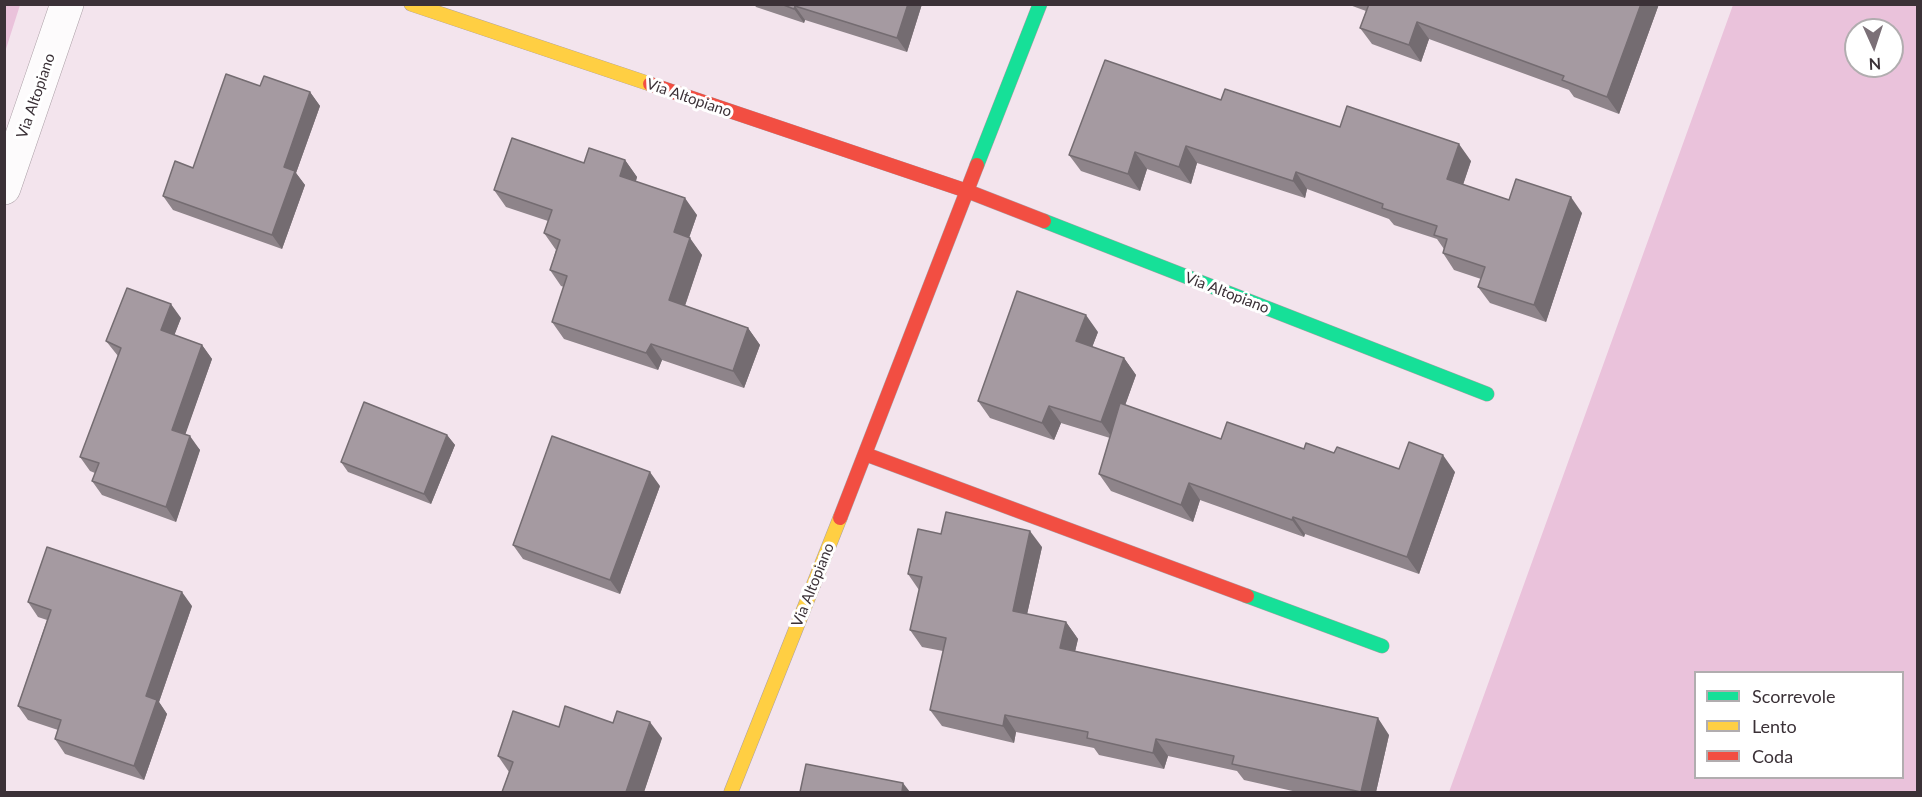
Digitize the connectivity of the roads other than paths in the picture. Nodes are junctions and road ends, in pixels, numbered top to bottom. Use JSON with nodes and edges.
{"nodes":[{"id":1,"x":67,"y":4,"type":"edge"},
{"id":2,"x":411,"y":4,"type":"edge"},
{"id":3,"x":1040,"y":4,"type":"edge"},
{"id":4,"x":4,"y":188,"type":"edge"},
{"id":5,"x":967,"y":191,"type":"junction"},
{"id":6,"x":1487,"y":394,"type":"dead end"},
{"id":7,"x":866,"y":454,"type":"junction"},
{"id":8,"x":1382,"y":646,"type":"dead end"},
{"id":9,"x":731,"y":792,"type":"edge"}],
"edges":[{"from":1,"to":4,"type":"street","name":"Via Altopiano"},
{"from":2,"to":5,"type":"street","name":"Via Altopiano"},
{"from":3,"to":5,"type":"street","name":"Via Altopiano"},
{"from":5,"to":6,"type":"street","name":"Via Altopiano"},
{"from":5,"to":7,"type":"street","name":"Via Altopiano"},
{"from":7,"to":8,"type":"street"},
{"from":7,"to":9,"type":"street","name":"Via Altopiano"}]}
